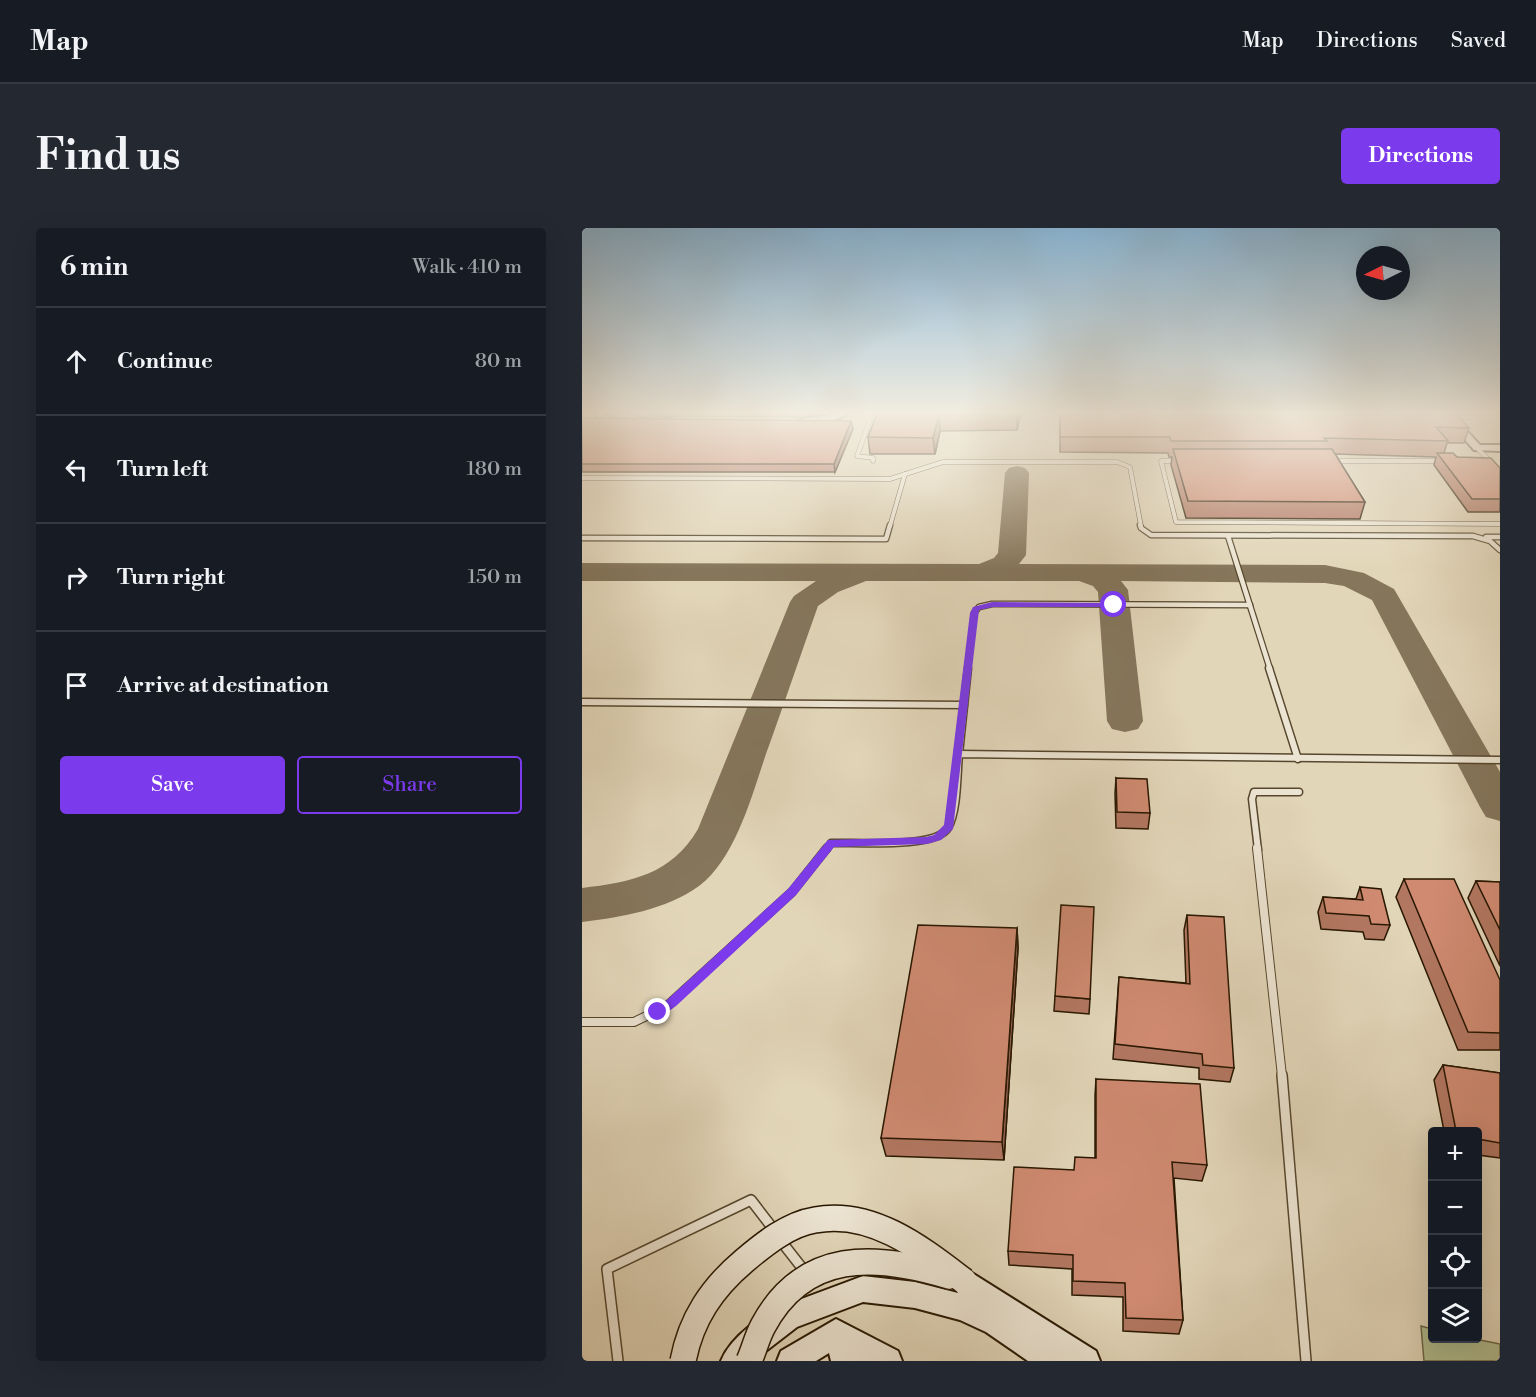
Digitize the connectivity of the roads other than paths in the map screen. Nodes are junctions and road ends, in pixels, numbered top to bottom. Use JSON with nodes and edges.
{"nodes":[{"id":1,"x":931,"y":465,"type":"edge"},
{"id":2,"x":1129,"y":465,"type":"edge"},
{"id":3,"x":1162,"y":465,"type":"edge"},
{"id":4,"x":905,"y":474,"type":"junction"},
{"id":5,"x":582,"y":478,"type":"edge"},
{"id":6,"x":1500,"y":524,"type":"edge"},
{"id":7,"x":1228,"y":536,"type":"junction"},
{"id":8,"x":1480,"y":537,"type":"junction"},
{"id":9,"x":1500,"y":537,"type":"edge"},
{"id":10,"x":582,"y":538,"type":"edge"},
{"id":11,"x":1500,"y":550,"type":"edge"},
{"id":12,"x":1250,"y":605,"type":"junction"},
{"id":13,"x":582,"y":702,"type":"edge"},
{"id":14,"x":964,"y":705,"type":"junction"},
{"id":15,"x":959,"y":754,"type":"junction"},
{"id":16,"x":1298,"y":759,"type":"junction"},
{"id":17,"x":1500,"y":759,"type":"edge"},
{"id":18,"x":1299,"y":792,"type":"dead end"},
{"id":19,"x":582,"y":1022,"type":"edge"},
{"id":20,"x":964,"y":1281,"type":"junction"},
{"id":21,"x":821,"y":1293,"type":"junction"},
{"id":22,"x":836,"y":1333,"type":"junction"},
{"id":23,"x":618,"y":1361,"type":"edge"},
{"id":24,"x":683,"y":1361,"type":"edge"},
{"id":25,"x":735,"y":1361,"type":"edge"},
{"id":26,"x":749,"y":1361,"type":"edge"},
{"id":27,"x":791,"y":1361,"type":"edge"},
{"id":28,"x":845,"y":1361,"type":"edge"},
{"id":29,"x":888,"y":1361,"type":"edge"},
{"id":30,"x":1053,"y":1361,"type":"edge"},
{"id":31,"x":1086,"y":1361,"type":"edge"},
{"id":32,"x":1306,"y":1361,"type":"edge"}],
"edges":[{"from":1,"to":4,"type":"lane"},
{"from":2,"to":7,"type":"lane"},
{"from":3,"to":6,"type":"lane"},
{"from":4,"to":5,"type":"lane"},
{"from":4,"to":10,"type":"lane"},
{"from":7,"to":8,"type":"lane"},
{"from":7,"to":12,"type":"lane"},
{"from":8,"to":9,"type":"lane"},
{"from":8,"to":11,"type":"lane"},
{"from":12,"to":14,"type":"lane"},
{"from":12,"to":16,"type":"lane"},
{"from":13,"to":14,"type":"lane"},
{"from":14,"to":15,"type":"lane"},
{"from":15,"to":16,"type":"lane"},
{"from":15,"to":19,"type":"lane"},
{"from":16,"to":17,"type":"lane"},
{"from":18,"to":32,"type":"lane"},
{"from":20,"to":24,"type":"street","bridge":true},
{"from":20,"to":26,"type":"street","bridge":true},
{"from":20,"to":31,"type":"street"},
{"from":21,"to":23,"type":"lane"},
{"from":21,"to":25,"type":"street"},
{"from":21,"to":30,"type":"street"},
{"from":22,"to":27,"type":"street"},
{"from":22,"to":28,"type":"street"},
{"from":22,"to":29,"type":"street"}]}
